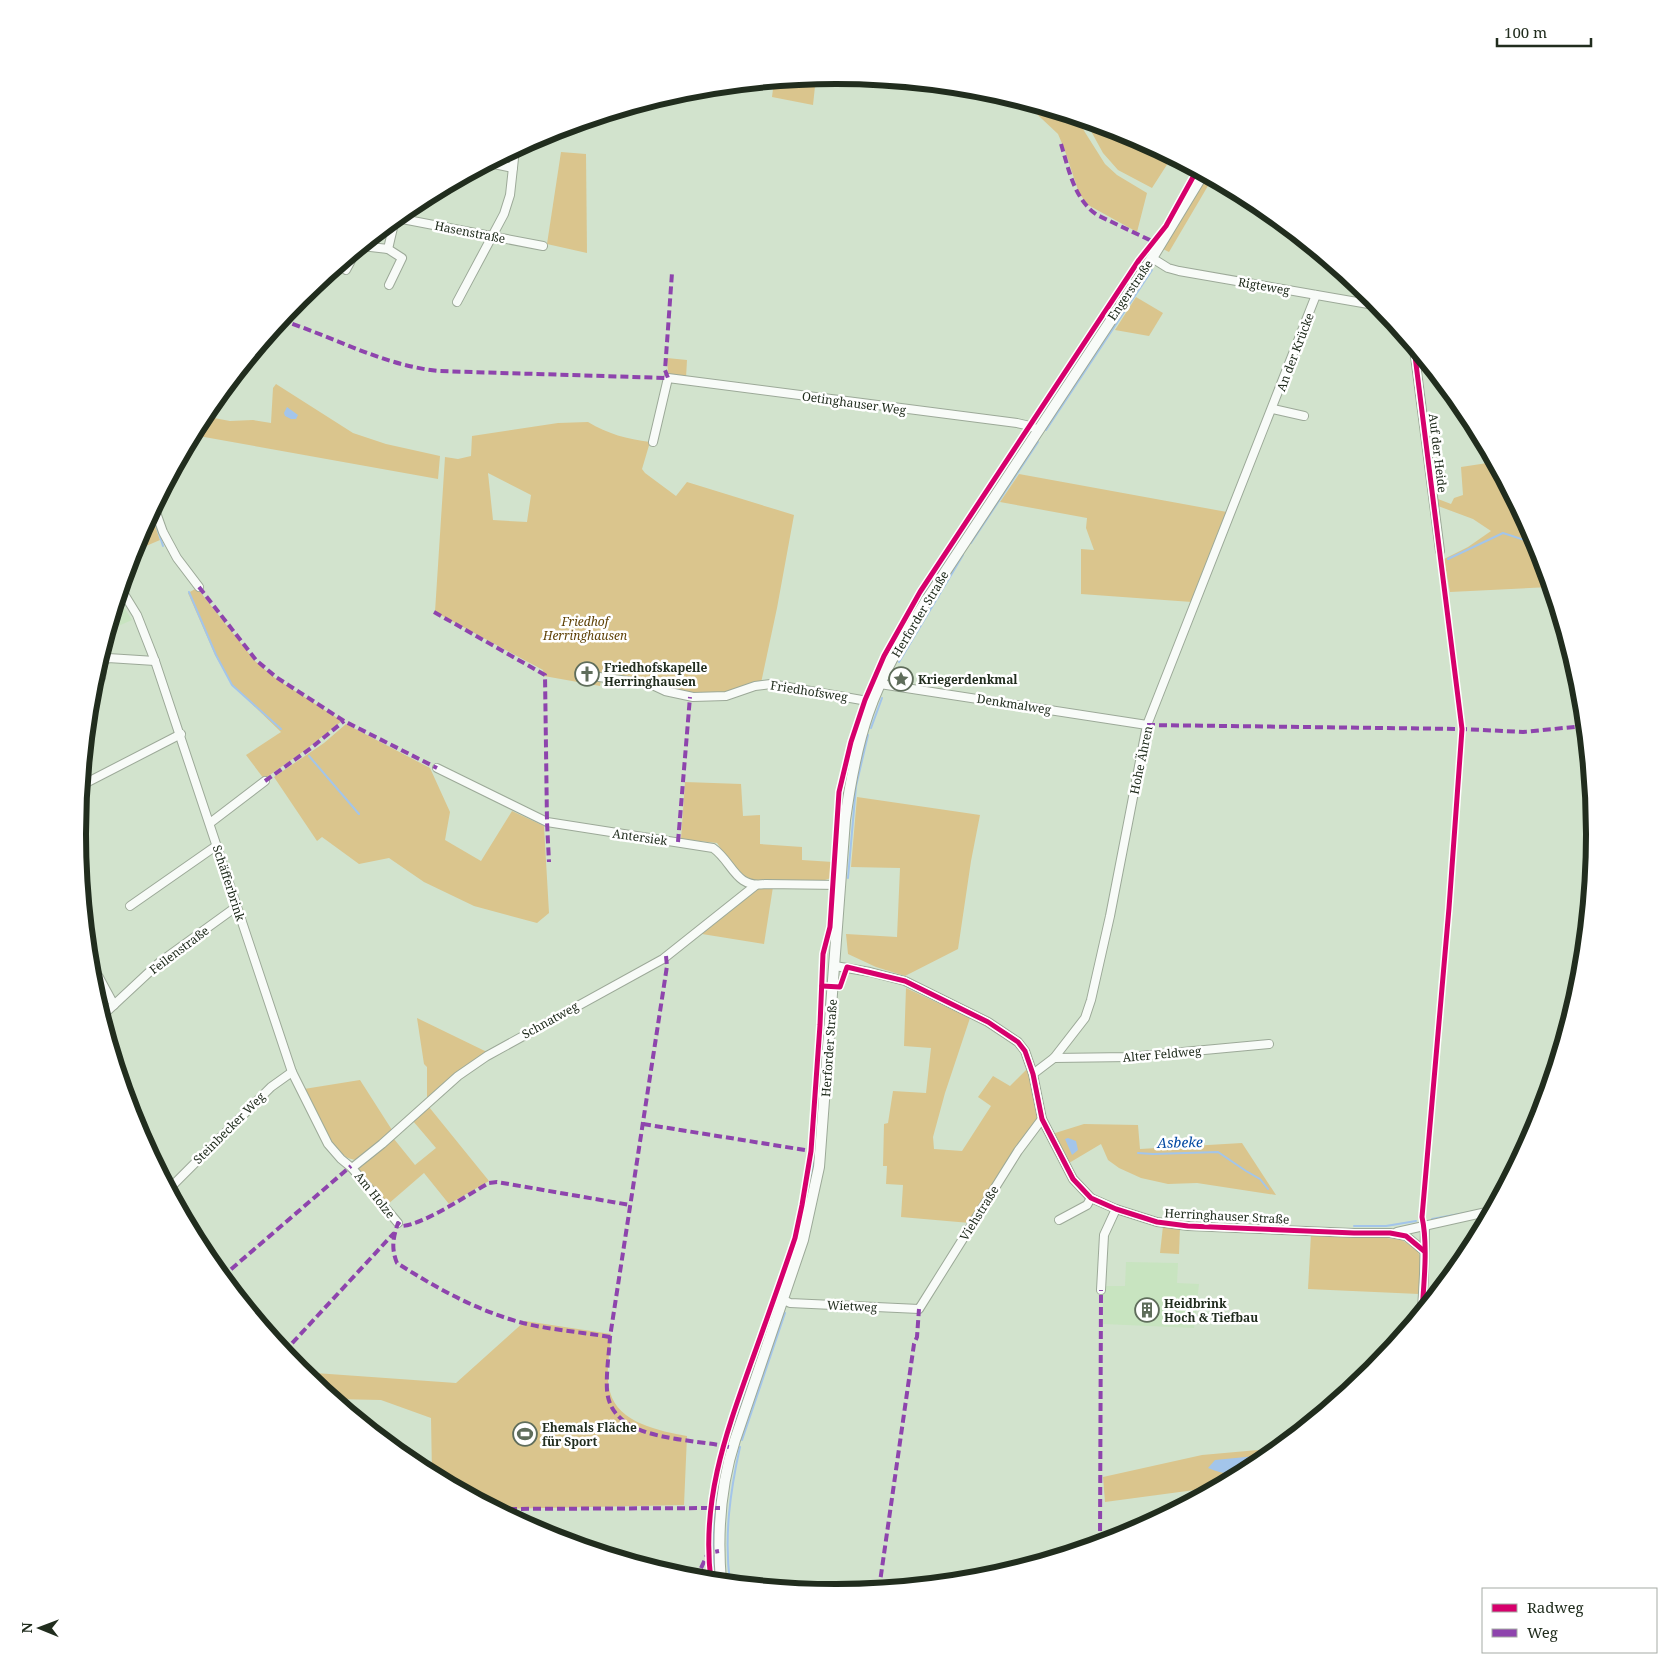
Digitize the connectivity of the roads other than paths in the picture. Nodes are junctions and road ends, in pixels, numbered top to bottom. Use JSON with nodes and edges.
{"nodes":[{"id":1,"x":514,"y":156,"type":"edge"},
{"id":2,"x":497,"y":165,"type":"edge"},
{"id":3,"x":513,"y":168,"type":"junction"},
{"id":4,"x":1200,"y":178,"type":"edge"},
{"id":5,"x":405,"y":220,"type":"edge"},
{"id":6,"x":393,"y":229,"type":"edge"},
{"id":7,"x":491,"y":236,"type":"junction"},
{"id":8,"x":543,"y":246,"type":"dead end"},
{"id":9,"x":369,"y":247,"type":"edge"},
{"id":10,"x":388,"y":249,"type":"junction"},
{"id":11,"x":1152,"y":258,"type":"junction"},
{"id":12,"x":350,"y":263,"type":"edge"},
{"id":13,"x":346,"y":270,"type":"dead end"},
{"id":14,"x":389,"y":285,"type":"dead end"},
{"id":15,"x":1316,"y":296,"type":"junction"},
{"id":16,"x":457,"y":302,"type":"dead end"},
{"id":17,"x":1368,"y":304,"type":"edge"},
{"id":18,"x":1104,"y":330,"type":"joint"},
{"id":19,"x":1418,"y":361,"type":"edge"},
{"id":20,"x":1273,"y":409,"type":"junction"},
{"id":21,"x":1304,"y":416,"type":"dead end"},
{"id":22,"x":1038,"y":430,"type":"junction"},
{"id":23,"x":653,"y":442,"type":"dead end"},
{"id":24,"x":1260,"y":442,"type":"joint"},
{"id":25,"x":157,"y":515,"type":"edge"},
{"id":26,"x":1440,"y":551,"type":"dead end"},
{"id":27,"x":199,"y":587,"type":"dead end"},
{"id":28,"x":125,"y":595,"type":"edge"},
{"id":29,"x":107,"y":659,"type":"edge"},
{"id":30,"x":155,"y":661,"type":"junction"},
{"id":31,"x":599,"y":677,"type":"dead end"},
{"id":32,"x":880,"y":684,"type":"junction"},
{"id":33,"x":873,"y":702,"type":"junction"},
{"id":34,"x":1147,"y":725,"type":"junction"},
{"id":35,"x":181,"y":734,"type":"junction"},
{"id":36,"x":437,"y":768,"type":"dead end"},
{"id":37,"x":265,"y":781,"type":"dead end"},
{"id":38,"x":87,"y":782,"type":"edge"},
{"id":39,"x":210,"y":823,"type":"junction"},
{"id":40,"x":216,"y":846,"type":"junction"},
{"id":41,"x":756,"y":885,"type":"junction"},
{"id":42,"x":840,"y":885,"type":"junction"},
{"id":43,"x":130,"y":906,"type":"dead end"},
{"id":44,"x":236,"y":907,"type":"junction"},
{"id":45,"x":835,"y":966,"type":"junction"},
{"id":46,"x":100,"y":978,"type":"edge"},
{"id":47,"x":114,"y":1004,"type":"junction"},
{"id":48,"x":107,"y":1011,"type":"edge"},
{"id":49,"x":1269,"y":1044,"type":"dead end"},
{"id":50,"x":1054,"y":1058,"type":"junction"},
{"id":51,"x":292,"y":1072,"type":"junction"},
{"id":52,"x":1033,"y":1074,"type":"junction"},
{"id":53,"x":1042,"y":1119,"type":"junction"},
{"id":54,"x":352,"y":1168,"type":"junction"},
{"id":55,"x":173,"y":1184,"type":"edge"},
{"id":56,"x":1091,"y":1198,"type":"junction"},
{"id":57,"x":1116,"y":1209,"type":"junction"},
{"id":58,"x":1484,"y":1213,"type":"edge"},
{"id":59,"x":1059,"y":1220,"type":"dead end"},
{"id":60,"x":398,"y":1223,"type":"dead end"},
{"id":61,"x":1424,"y":1227,"type":"junction"},
{"id":62,"x":1390,"y":1233,"type":"junction"},
{"id":63,"x":1424,"y":1251,"type":"junction"},
{"id":64,"x":1101,"y":1290,"type":"dead end"},
{"id":65,"x":784,"y":1300,"type":"junction"},
{"id":66,"x":1422,"y":1302,"type":"edge"},
{"id":67,"x":920,"y":1309,"type":"joint"},
{"id":68,"x":721,"y":1575,"type":"edge"}],
"edges":[{"from":1,"to":3,"type":"street"},
{"from":2,"to":3,"type":"street"},
{"from":3,"to":7,"type":"street"},
{"from":4,"to":11,"type":"main road","name":"Engerstraße"},
{"from":5,"to":7,"type":"street","name":"Hasenstraße"},
{"from":6,"to":10,"type":"street"},
{"from":7,"to":8,"type":"street","name":"Hasenstraße"},
{"from":7,"to":16,"type":"street"},
{"from":9,"to":10,"type":"street"},
{"from":10,"to":14,"type":"street"},
{"from":11,"to":15,"type":"street","name":"Rigteweg"},
{"from":11,"to":18,"type":"main road","name":"Engerstraße"},
{"from":12,"to":13,"type":"street"},
{"from":15,"to":17,"type":"street","name":"Rigteweg"},
{"from":15,"to":20,"type":"street","name":"An der Krücke"},
{"from":18,"to":22,"type":"main road","name":"Herforder Straße"},
{"from":19,"to":26,"type":"street","name":"Auf der Heide"},
{"from":20,"to":21,"type":"street"},
{"from":20,"to":24,"type":"street","name":"An der Krücke"},
{"from":22,"to":23,"type":"street","name":"Oetinghauser Weg"},
{"from":22,"to":32,"type":"main road","name":"Herforder Straße"},
{"from":24,"to":34,"type":"street","name":"Hohe Ähren"},
{"from":25,"to":27,"type":"street"},
{"from":28,"to":30,"type":"street","name":"Schäfferbrink"},
{"from":29,"to":30,"type":"street"},
{"from":30,"to":35,"type":"street","name":"Schäfferbrink"},
{"from":31,"to":33,"type":"street","name":"Friedhofsweg"},
{"from":32,"to":33,"type":"main road","name":"Herforder Straße"},
{"from":32,"to":34,"type":"street","name":"Denkmalweg"},
{"from":33,"to":42,"type":"main road","name":"Herforder Straße"},
{"from":34,"to":50,"type":"street","name":"Hohe Ähren"},
{"from":35,"to":38,"type":"street"},
{"from":35,"to":39,"type":"street","name":"Schäfferbrink"},
{"from":36,"to":41,"type":"street","name":"Antersiek"},
{"from":37,"to":39,"type":"street"},
{"from":39,"to":40,"type":"street","name":"Schäfferbrink"},
{"from":40,"to":43,"type":"street"},
{"from":40,"to":44,"type":"street","name":"Schäfferbrink"},
{"from":41,"to":42,"type":"street"},
{"from":41,"to":54,"type":"street","name":"Schnatweg"},
{"from":42,"to":45,"type":"main road","name":"Herforder Straße"},
{"from":44,"to":47,"type":"street","name":"Feilenstraße"},
{"from":44,"to":51,"type":"street","name":"Schäfferbrink"},
{"from":45,"to":52,"type":"street","name":"Herringhauser Straße"},
{"from":45,"to":65,"type":"main road","name":"Herforder Straße"},
{"from":46,"to":47,"type":"street"},
{"from":47,"to":48,"type":"street","name":"Feilenstraße"},
{"from":49,"to":50,"type":"street","name":"Alter Feldweg"},
{"from":50,"to":52,"type":"street","name":"Hohe Ähren"},
{"from":51,"to":54,"type":"street","name":"Schäfferbrink"},
{"from":51,"to":55,"type":"street","name":"Steinbecker Weg"},
{"from":52,"to":53,"type":"street","name":"Herringhauser Straße"},
{"from":53,"to":56,"type":"street","name":"Herringhauser Straße"},
{"from":53,"to":67,"type":"street","name":"Viehstraße"},
{"from":54,"to":60,"type":"street","name":"Am Holze"},
{"from":56,"to":57,"type":"street","name":"Herringhauser Straße"},
{"from":56,"to":59,"type":"street"},
{"from":57,"to":62,"type":"street","name":"Herringhauser Straße"},
{"from":57,"to":64,"type":"street"},
{"from":58,"to":61,"type":"street","name":"Herringhauser Straße"},
{"from":61,"to":62,"type":"street","name":"Herringhauser Straße"},
{"from":61,"to":63,"type":"street"},
{"from":62,"to":63,"type":"street","name":"Herringhauser Straße"},
{"from":63,"to":66,"type":"street"},
{"from":65,"to":67,"type":"street","name":"Wietweg"},
{"from":65,"to":68,"type":"main road","name":"Herforder Straße"}]}
